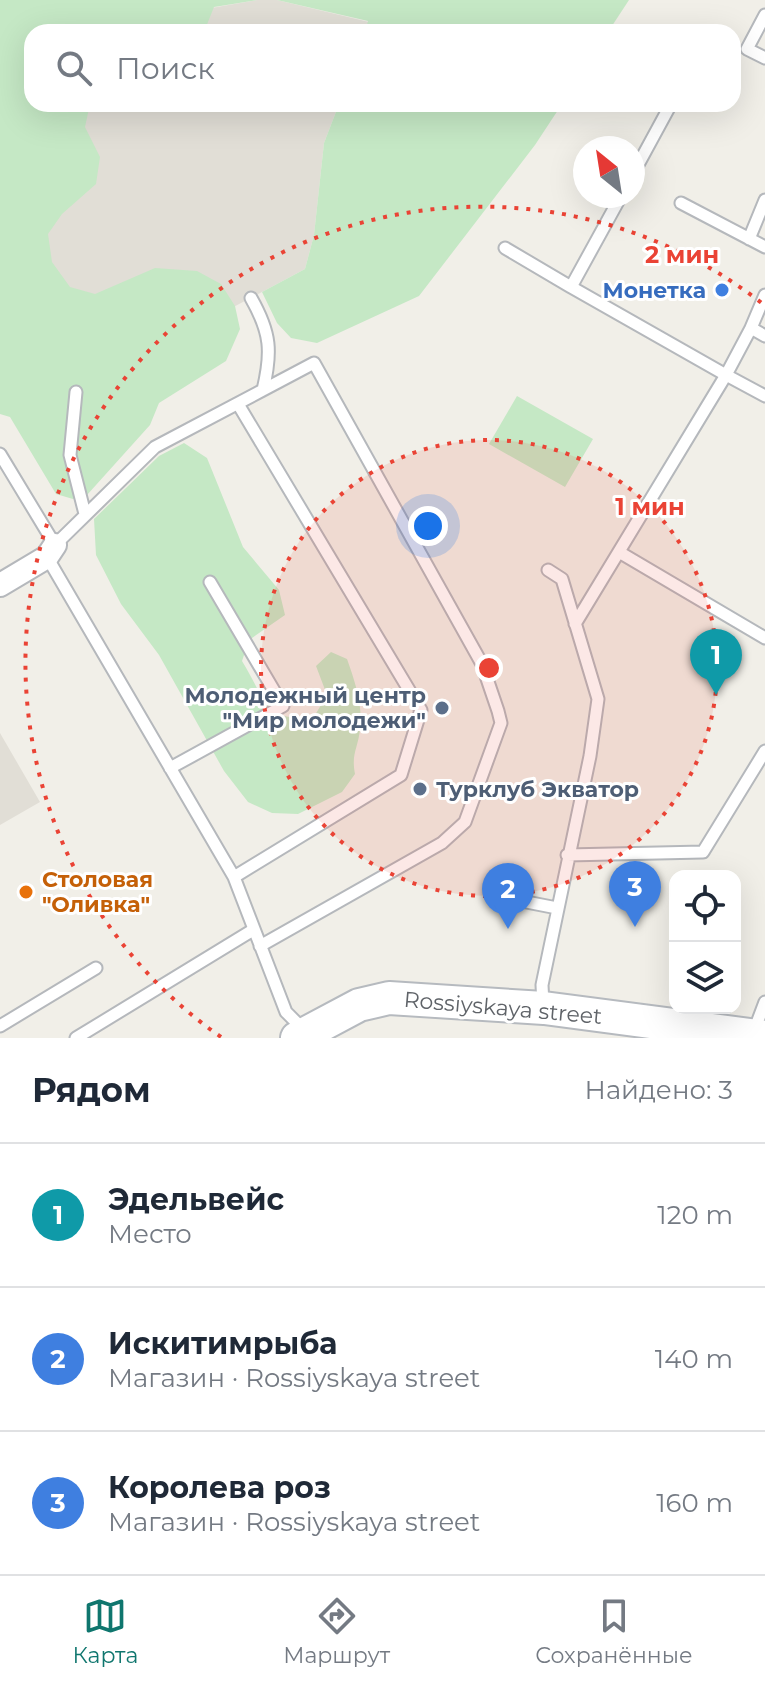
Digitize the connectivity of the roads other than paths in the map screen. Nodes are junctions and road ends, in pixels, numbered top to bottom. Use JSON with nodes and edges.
{"nodes":[{"id":1,"x":765,"y":15,"type":"edge"},
{"id":2,"x":765,"y":58,"type":"edge"},
{"id":3,"x":667,"y":112,"type":"edge"},
{"id":4,"x":645,"y":152,"type":"edge"},
{"id":5,"x":765,"y":200,"type":"edge"},
{"id":6,"x":681,"y":203,"type":"dead end"},
{"id":7,"x":614,"y":208,"type":"edge"},
{"id":8,"x":749,"y":239,"type":"junction"},
{"id":9,"x":765,"y":247,"type":"edge"},
{"id":10,"x":505,"y":248,"type":"dead end"},
{"id":11,"x":571,"y":287,"type":"junction"},
{"id":12,"x":765,"y":295,"type":"edge"},
{"id":13,"x":251,"y":298,"type":"dead end"},
{"id":14,"x":751,"y":328,"type":"junction"},
{"id":15,"x":765,"y":336,"type":"edge"},
{"id":16,"x":726,"y":375,"type":"junction"},
{"id":17,"x":263,"y":390,"type":"junction"},
{"id":18,"x":76,"y":392,"type":"dead end"},
{"id":19,"x":765,"y":396,"type":"edge"},
{"id":20,"x":238,"y":404,"type":"junction"},
{"id":21,"x":0,"y":454,"type":"edge"},
{"id":22,"x":85,"y":514,"type":"junction"},
{"id":23,"x":51,"y":551,"type":"junction"},
{"id":24,"x":619,"y":552,"type":"junction"},
{"id":25,"x":548,"y":570,"type":"dead end"},
{"id":26,"x":210,"y":582,"type":"dead end"},
{"id":27,"x":0,"y":585,"type":"edge"},
{"id":28,"x":575,"y":624,"type":"junction"},
{"id":29,"x":765,"y":638,"type":"edge"},
{"id":30,"x":765,"y":751,"type":"edge"},
{"id":31,"x":170,"y":768,"type":"junction"},
{"id":32,"x":567,"y":855,"type":"junction"},
{"id":33,"x":234,"y":877,"type":"junction"},
{"id":34,"x":496,"y":896,"type":"dead end"},
{"id":35,"x":557,"y":908,"type":"junction"},
{"id":36,"x":253,"y":930,"type":"junction"},
{"id":37,"x":260,"y":946,"type":"junction"},
{"id":38,"x":96,"y":968,"type":"dead end"},
{"id":39,"x":765,"y":1002,"type":"edge"},
{"id":40,"x":544,"y":1008,"type":"junction"},
{"id":41,"x":0,"y":1026,"type":"edge"},
{"id":42,"x":302,"y":1035,"type":"edge"},
{"id":43,"x":759,"y":1036,"type":"edge"},
{"id":44,"x":76,"y":1038,"type":"edge"}],
"edges":[{"from":1,"to":2,"type":"lane"},
{"from":3,"to":4,"type":"lane"},
{"from":5,"to":8,"type":"lane"},
{"from":6,"to":8,"type":"lane"},
{"from":7,"to":11,"type":"lane"},
{"from":8,"to":9,"type":"lane"},
{"from":10,"to":11,"type":"lane"},
{"from":11,"to":16,"type":"lane"},
{"from":12,"to":14,"type":"lane"},
{"from":13,"to":17,"type":"lane"},
{"from":14,"to":15,"type":"lane"},
{"from":14,"to":16,"type":"lane"},
{"from":16,"to":19,"type":"lane"},
{"from":16,"to":24,"type":"lane"},
{"from":17,"to":20,"type":"lane"},
{"from":17,"to":37,"type":"lane"},
{"from":18,"to":22,"type":"lane"},
{"from":20,"to":22,"type":"lane"},
{"from":20,"to":33,"type":"lane"},
{"from":21,"to":23,"type":"lane"},
{"from":22,"to":23,"type":"lane"},
{"from":23,"to":27,"type":"street"},
{"from":23,"to":31,"type":"lane"},
{"from":24,"to":28,"type":"lane"},
{"from":24,"to":29,"type":"lane"},
{"from":25,"to":28,"type":"lane"},
{"from":26,"to":31,"type":"lane"},
{"from":28,"to":32,"type":"lane"},
{"from":30,"to":32,"type":"lane"},
{"from":31,"to":33,"type":"lane"},
{"from":32,"to":35,"type":"lane"},
{"from":33,"to":36,"type":"lane"},
{"from":34,"to":35,"type":"lane"},
{"from":35,"to":40,"type":"lane"},
{"from":36,"to":37,"type":"lane"},
{"from":36,"to":44,"type":"lane"},
{"from":37,"to":42,"type":"lane"},
{"from":38,"to":41,"type":"lane"},
{"from":39,"to":43,"type":"lane"},
{"from":40,"to":42,"type":"main road","name":"Rossiyskaya street"},
{"from":40,"to":43,"type":"main road","name":"Rossiyskaya street"}]}
